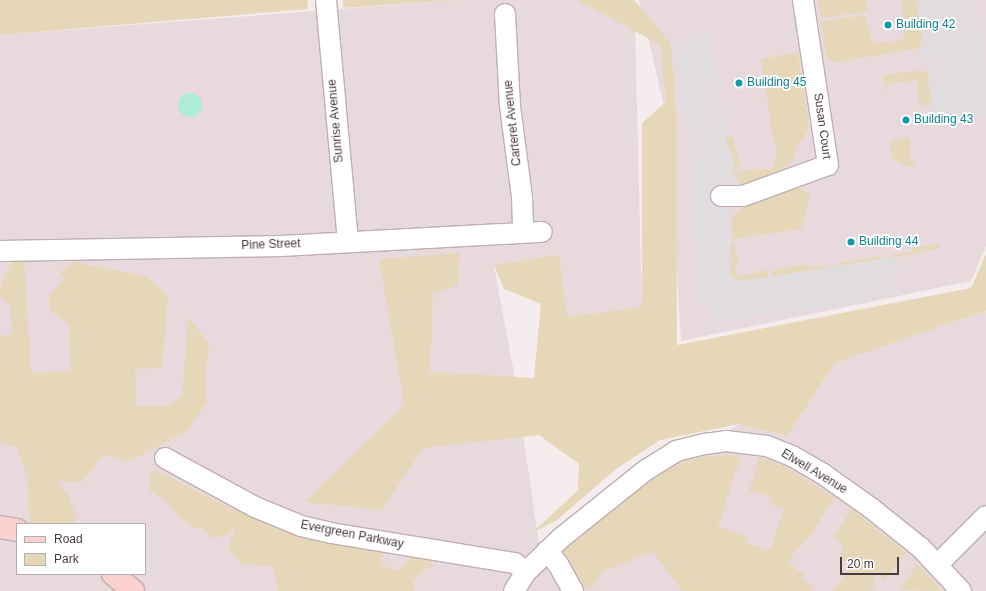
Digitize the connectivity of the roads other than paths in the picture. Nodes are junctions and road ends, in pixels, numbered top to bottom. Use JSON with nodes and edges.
{"nodes":[{"id":1,"x":326,"y":0,"type":"edge"},
{"id":2,"x":803,"y":0,"type":"edge"},
{"id":3,"x":505,"y":14,"type":"dead end"},
{"id":4,"x":721,"y":196,"type":"dead end"},
{"id":5,"x":523,"y":232,"type":"junction"},
{"id":6,"x":542,"y":232,"type":"dead end"},
{"id":7,"x":348,"y":242,"type":"junction"},
{"id":8,"x":0,"y":251,"type":"edge"},
{"id":9,"x":165,"y":458,"type":"dead end"},
{"id":10,"x":986,"y":516,"type":"edge"},
{"id":11,"x":0,"y":527,"type":"edge"},
{"id":12,"x":16,"y":530,"type":"edge"},
{"id":13,"x":547,"y":551,"type":"junction"},
{"id":14,"x":937,"y":565,"type":"junction"},
{"id":15,"x":526,"y":572,"type":"junction"},
{"id":16,"x":115,"y":575,"type":"edge"},
{"id":17,"x":133,"y":591,"type":"edge"},
{"id":18,"x":514,"y":591,"type":"edge"},
{"id":19,"x":573,"y":591,"type":"edge"},
{"id":20,"x":961,"y":591,"type":"edge"}],
"edges":[{"from":1,"to":7,"type":"street","name":"Sunrise Avenue"},
{"from":2,"to":4,"type":"street","name":"Susan Court"},
{"from":3,"to":5,"type":"street","name":"Carteret Avenue"},
{"from":5,"to":6,"type":"street","name":"Pine Street"},
{"from":5,"to":7,"type":"street","name":"Pine Street"},
{"from":7,"to":8,"type":"street","name":"Pine Street"},
{"from":9,"to":15,"type":"street","name":"Evergreen Parkway"},
{"from":10,"to":14,"type":"street"},
{"from":11,"to":12,"type":"street"},
{"from":13,"to":14,"type":"street","name":"Elwell Avenue"},
{"from":13,"to":15,"type":"street","name":"Elwell Avenue"},
{"from":13,"to":19,"type":"street"},
{"from":14,"to":20,"type":"street","name":"Elwell Avenue"},
{"from":15,"to":18,"type":"street","name":"Elwell Avenue"},
{"from":16,"to":17,"type":"street"}]}
